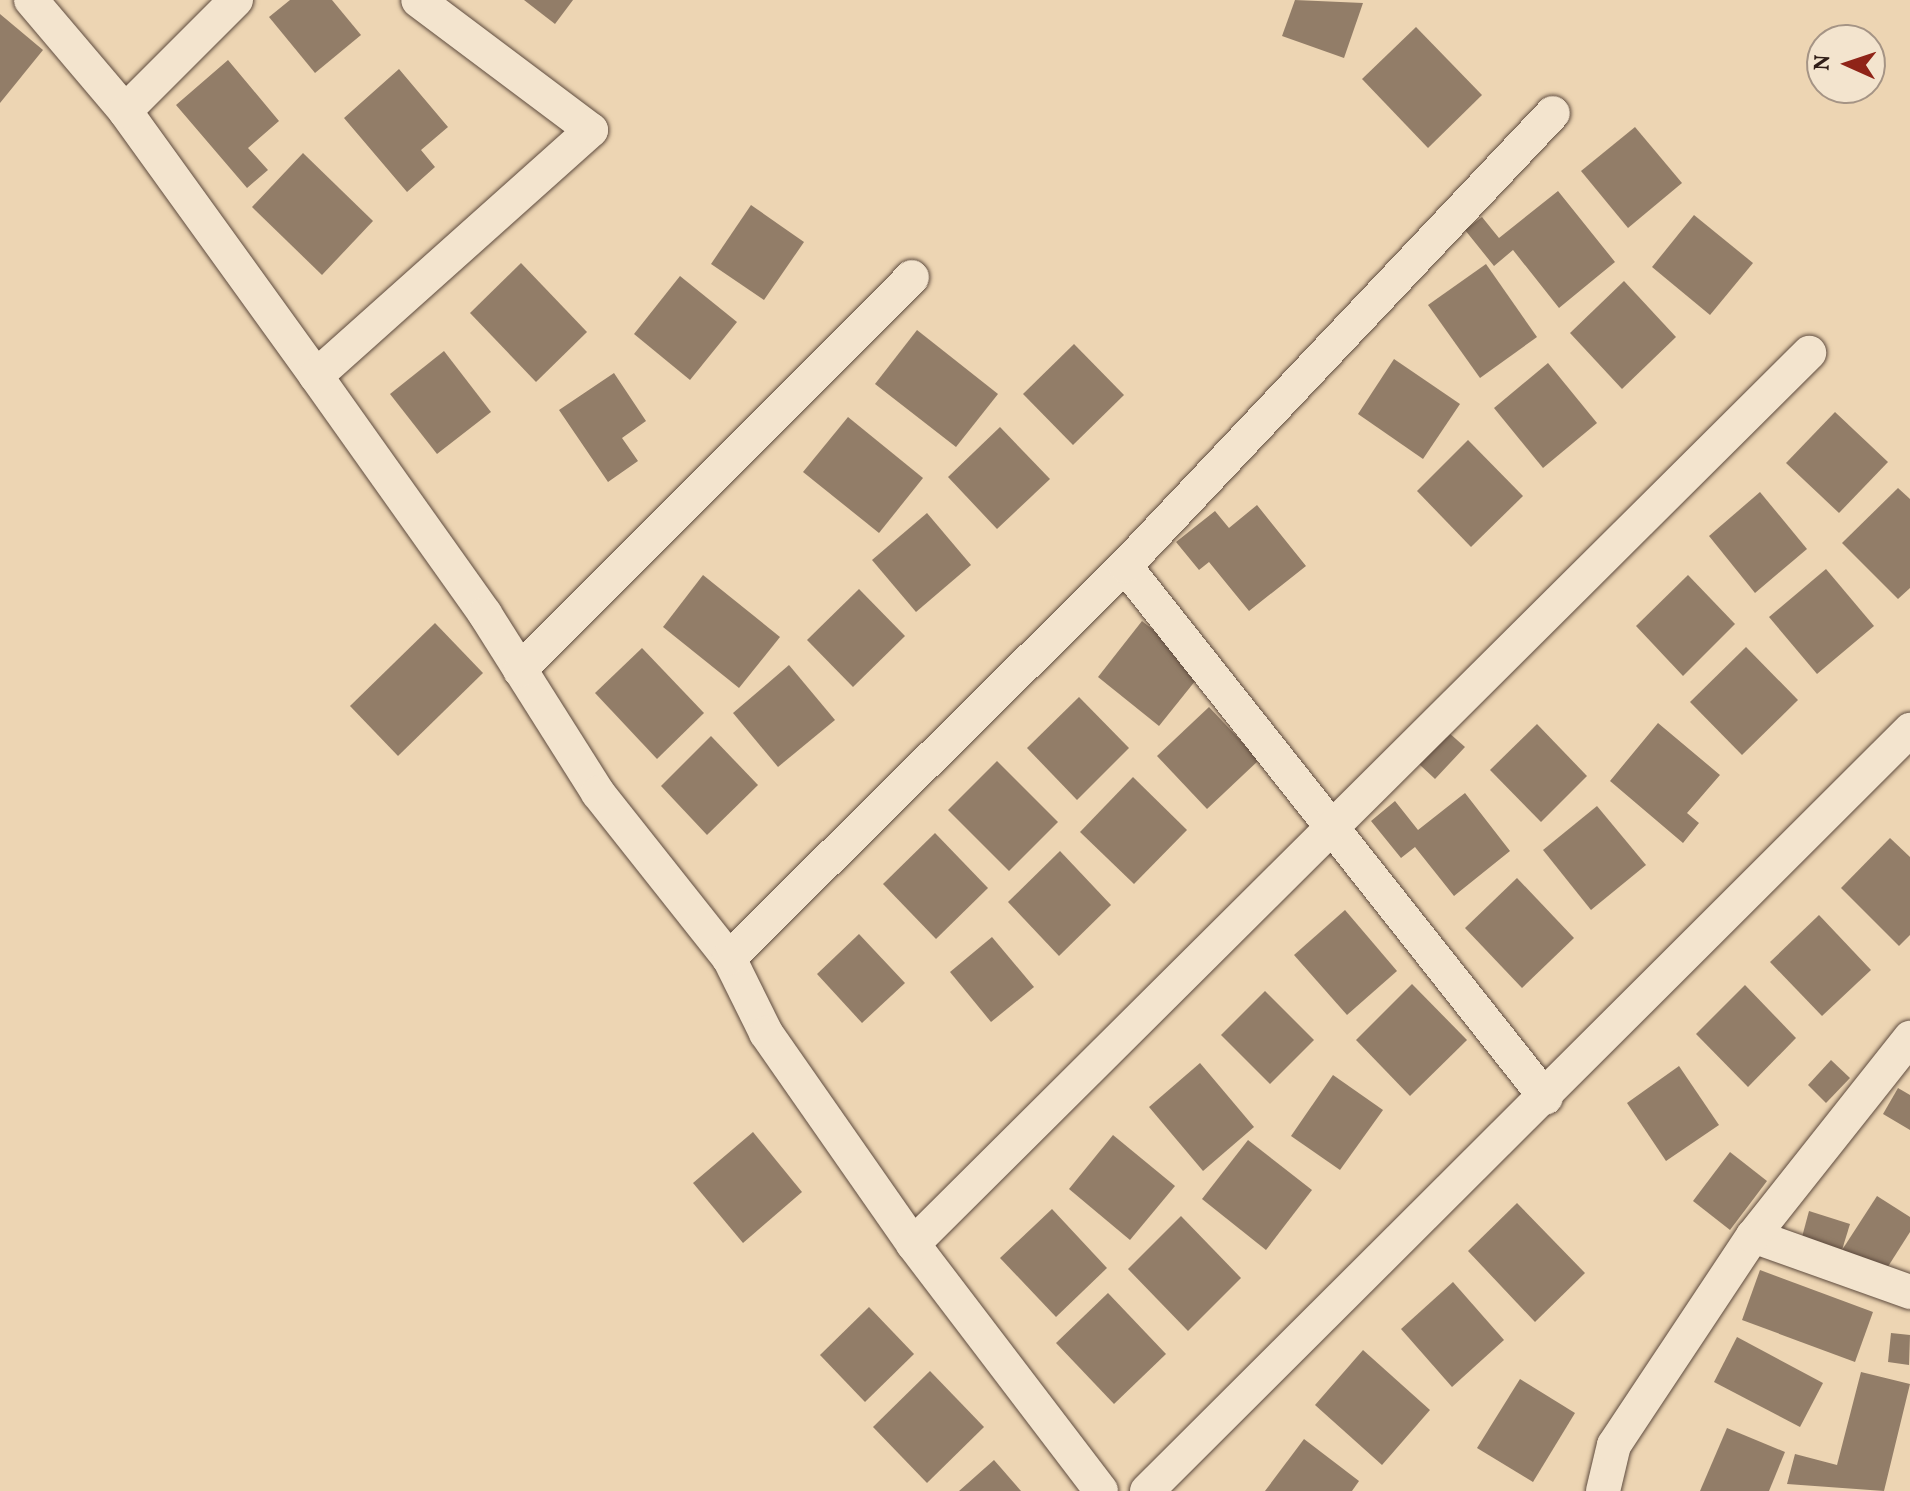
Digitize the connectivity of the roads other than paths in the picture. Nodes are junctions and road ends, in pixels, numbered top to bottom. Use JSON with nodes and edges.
{"nodes":[{"id":1,"x":31,"y":0,"type":"edge"},
{"id":2,"x":236,"y":0,"type":"edge"},
{"id":3,"x":418,"y":0,"type":"edge"},
{"id":4,"x":125,"y":111,"type":"junction"},
{"id":5,"x":1553,"y":113,"type":"dead end"},
{"id":6,"x":912,"y":277,"type":"dead end"},
{"id":7,"x":1809,"y":353,"type":"dead end"},
{"id":8,"x":316,"y":376,"type":"junction"},
{"id":9,"x":1125,"y":566,"type":"junction"},
{"id":10,"x":520,"y":670,"type":"junction"},
{"id":11,"x":1910,"y":730,"type":"edge"},
{"id":12,"x":1328,"y":825,"type":"junction"},
{"id":13,"x":729,"y":958,"type":"junction"},
{"id":14,"x":1910,"y":1038,"type":"edge"},
{"id":15,"x":1900,"y":1072,"type":"edge"},
{"id":16,"x":1546,"y":1098,"type":"junction"},
{"id":17,"x":1753,"y":1236,"type":"junction"},
{"id":18,"x":913,"y":1244,"type":"junction"},
{"id":19,"x":1910,"y":1292,"type":"edge"},
{"id":20,"x":1101,"y":1491,"type":"edge"},
{"id":21,"x":1147,"y":1491,"type":"edge"},
{"id":22,"x":1603,"y":1491,"type":"edge"}],
"edges":[{"from":1,"to":4,"type":"street"},
{"from":2,"to":4,"type":"street"},
{"from":3,"to":8,"type":"street"},
{"from":4,"to":8,"type":"street"},
{"from":5,"to":9,"type":"street"},
{"from":6,"to":10,"type":"street"},
{"from":7,"to":12,"type":"street"},
{"from":8,"to":10,"type":"street"},
{"from":9,"to":12,"type":"street"},
{"from":9,"to":13,"type":"street"},
{"from":10,"to":13,"type":"street"},
{"from":11,"to":16,"type":"street"},
{"from":12,"to":16,"type":"street"},
{"from":12,"to":18,"type":"street"},
{"from":13,"to":18,"type":"street"},
{"from":14,"to":15,"type":"street"},
{"from":15,"to":17,"type":"street"},
{"from":16,"to":21,"type":"street"},
{"from":17,"to":19,"type":"street"},
{"from":17,"to":22,"type":"street"},
{"from":18,"to":20,"type":"street"}]}
